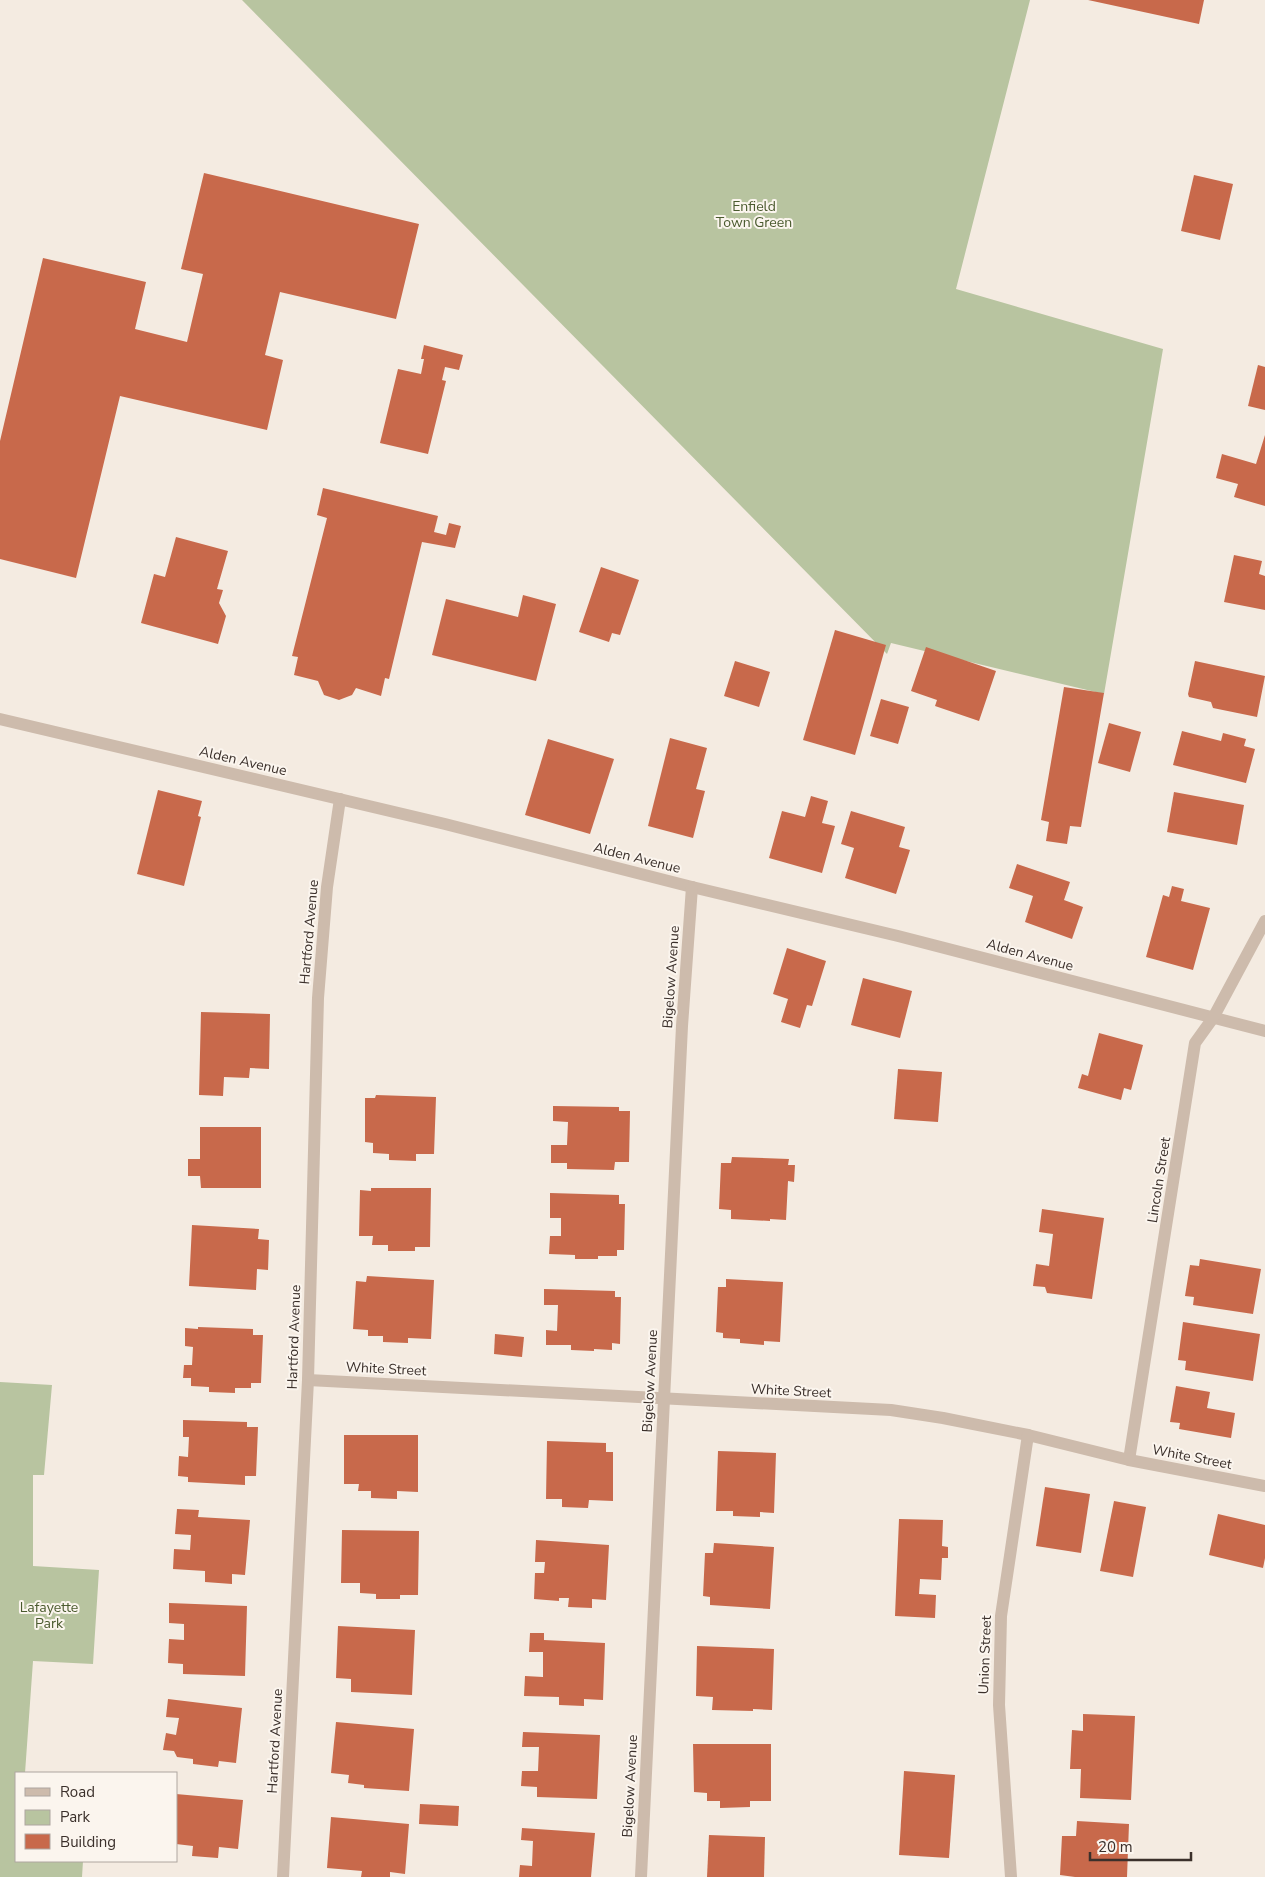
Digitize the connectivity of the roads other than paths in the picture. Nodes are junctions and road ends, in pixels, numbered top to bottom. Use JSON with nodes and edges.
{"nodes":[{"id":1,"x":0,"y":719,"type":"edge"},
{"id":2,"x":340,"y":799,"type":"junction"},
{"id":3,"x":692,"y":887,"type":"junction"},
{"id":4,"x":1265,"y":921,"type":"edge"},
{"id":5,"x":1213,"y":1018,"type":"junction"},
{"id":6,"x":1265,"y":1031,"type":"edge"},
{"id":7,"x":308,"y":1380,"type":"junction"},
{"id":8,"x":664,"y":1398,"type":"junction"},
{"id":9,"x":1028,"y":1435,"type":"junction"},
{"id":10,"x":1129,"y":1460,"type":"junction"},
{"id":11,"x":1265,"y":1486,"type":"edge"},
{"id":12,"x":283,"y":1877,"type":"edge"},
{"id":13,"x":641,"y":1877,"type":"edge"},
{"id":14,"x":1011,"y":1877,"type":"edge"}],
"edges":[{"from":1,"to":2,"type":"street","name":"Alden Avenue"},
{"from":2,"to":3,"type":"street","name":"Alden Avenue"},
{"from":2,"to":7,"type":"street","name":"Hartford Avenue"},
{"from":3,"to":5,"type":"street","name":"Alden Avenue"},
{"from":3,"to":8,"type":"street","name":"Bigelow Avenue"},
{"from":4,"to":5,"type":"street","name":"Lincoln Street"},
{"from":5,"to":6,"type":"street","name":"Alden Avenue"},
{"from":5,"to":10,"type":"street","name":"Lincoln Street"},
{"from":7,"to":8,"type":"street","name":"White Street"},
{"from":7,"to":12,"type":"street","name":"Hartford Avenue"},
{"from":8,"to":9,"type":"street","name":"White Street"},
{"from":8,"to":13,"type":"street","name":"Bigelow Avenue"},
{"from":9,"to":10,"type":"street","name":"White Street"},
{"from":9,"to":14,"type":"street","name":"Union Street"},
{"from":10,"to":11,"type":"street","name":"White Street"}]}
